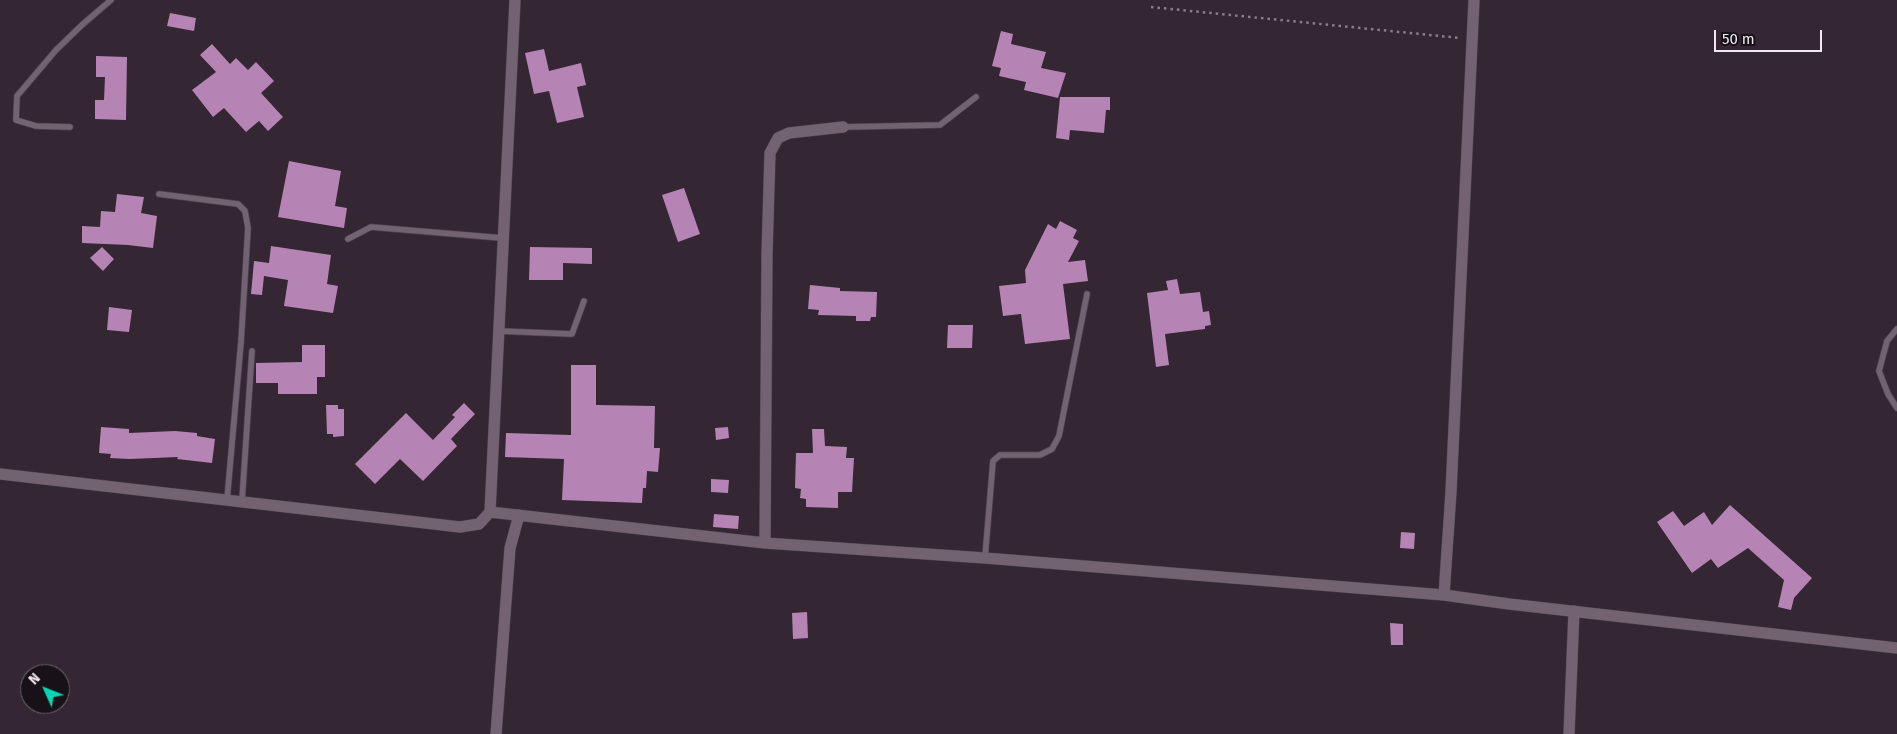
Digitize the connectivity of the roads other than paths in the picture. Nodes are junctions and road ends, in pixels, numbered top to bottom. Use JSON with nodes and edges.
{"nodes":[{"id":1,"x":111,"y":0,"type":"edge"},
{"id":2,"x":515,"y":0,"type":"edge"},
{"id":3,"x":1474,"y":0,"type":"edge"},
{"id":4,"x":976,"y":97,"type":"dead end"},
{"id":5,"x":843,"y":126,"type":"joint"},
{"id":6,"x":70,"y":127,"type":"dead end"},
{"id":7,"x":159,"y":194,"type":"dead end"},
{"id":8,"x":502,"y":238,"type":"junction"},
{"id":9,"x":348,"y":239,"type":"dead end"},
{"id":10,"x":1087,"y":294,"type":"dead end"},
{"id":11,"x":584,"y":301,"type":"dead end"},
{"id":12,"x":1897,"y":329,"type":"edge"},
{"id":13,"x":498,"y":332,"type":"junction"},
{"id":14,"x":252,"y":351,"type":"dead end"},
{"id":15,"x":1897,"y":408,"type":"edge"},
{"id":16,"x":0,"y":474,"type":"edge"},
{"id":17,"x":227,"y":500,"type":"junction"},
{"id":18,"x":242,"y":501,"type":"junction"},
{"id":19,"x":490,"y":512,"type":"junction"},
{"id":20,"x":519,"y":515,"type":"junction"},
{"id":21,"x":765,"y":543,"type":"junction"},
{"id":22,"x":985,"y":558,"type":"junction"},
{"id":23,"x":1444,"y":595,"type":"junction"},
{"id":24,"x":1574,"y":611,"type":"junction"},
{"id":25,"x":1897,"y":648,"type":"edge"},
{"id":26,"x":496,"y":734,"type":"edge"},
{"id":27,"x":1569,"y":734,"type":"edge"}],
"edges":[{"from":1,"to":6,"type":"lane"},
{"from":2,"to":8,"type":"street"},
{"from":3,"to":23,"type":"street"},
{"from":4,"to":5,"type":"lane"},
{"from":5,"to":21,"type":"street"},
{"from":7,"to":17,"type":"lane"},
{"from":8,"to":9,"type":"lane"},
{"from":8,"to":13,"type":"street"},
{"from":10,"to":22,"type":"lane"},
{"from":11,"to":13,"type":"lane"},
{"from":12,"to":15,"type":"lane"},
{"from":13,"to":19,"type":"street"},
{"from":14,"to":18,"type":"lane"},
{"from":16,"to":17,"type":"street"},
{"from":17,"to":18,"type":"street"},
{"from":18,"to":19,"type":"street"},
{"from":19,"to":20,"type":"street"},
{"from":20,"to":21,"type":"street"},
{"from":20,"to":26,"type":"street"},
{"from":21,"to":22,"type":"street"},
{"from":22,"to":23,"type":"street"},
{"from":23,"to":24,"type":"street"},
{"from":24,"to":25,"type":"street"},
{"from":24,"to":27,"type":"street"}]}
